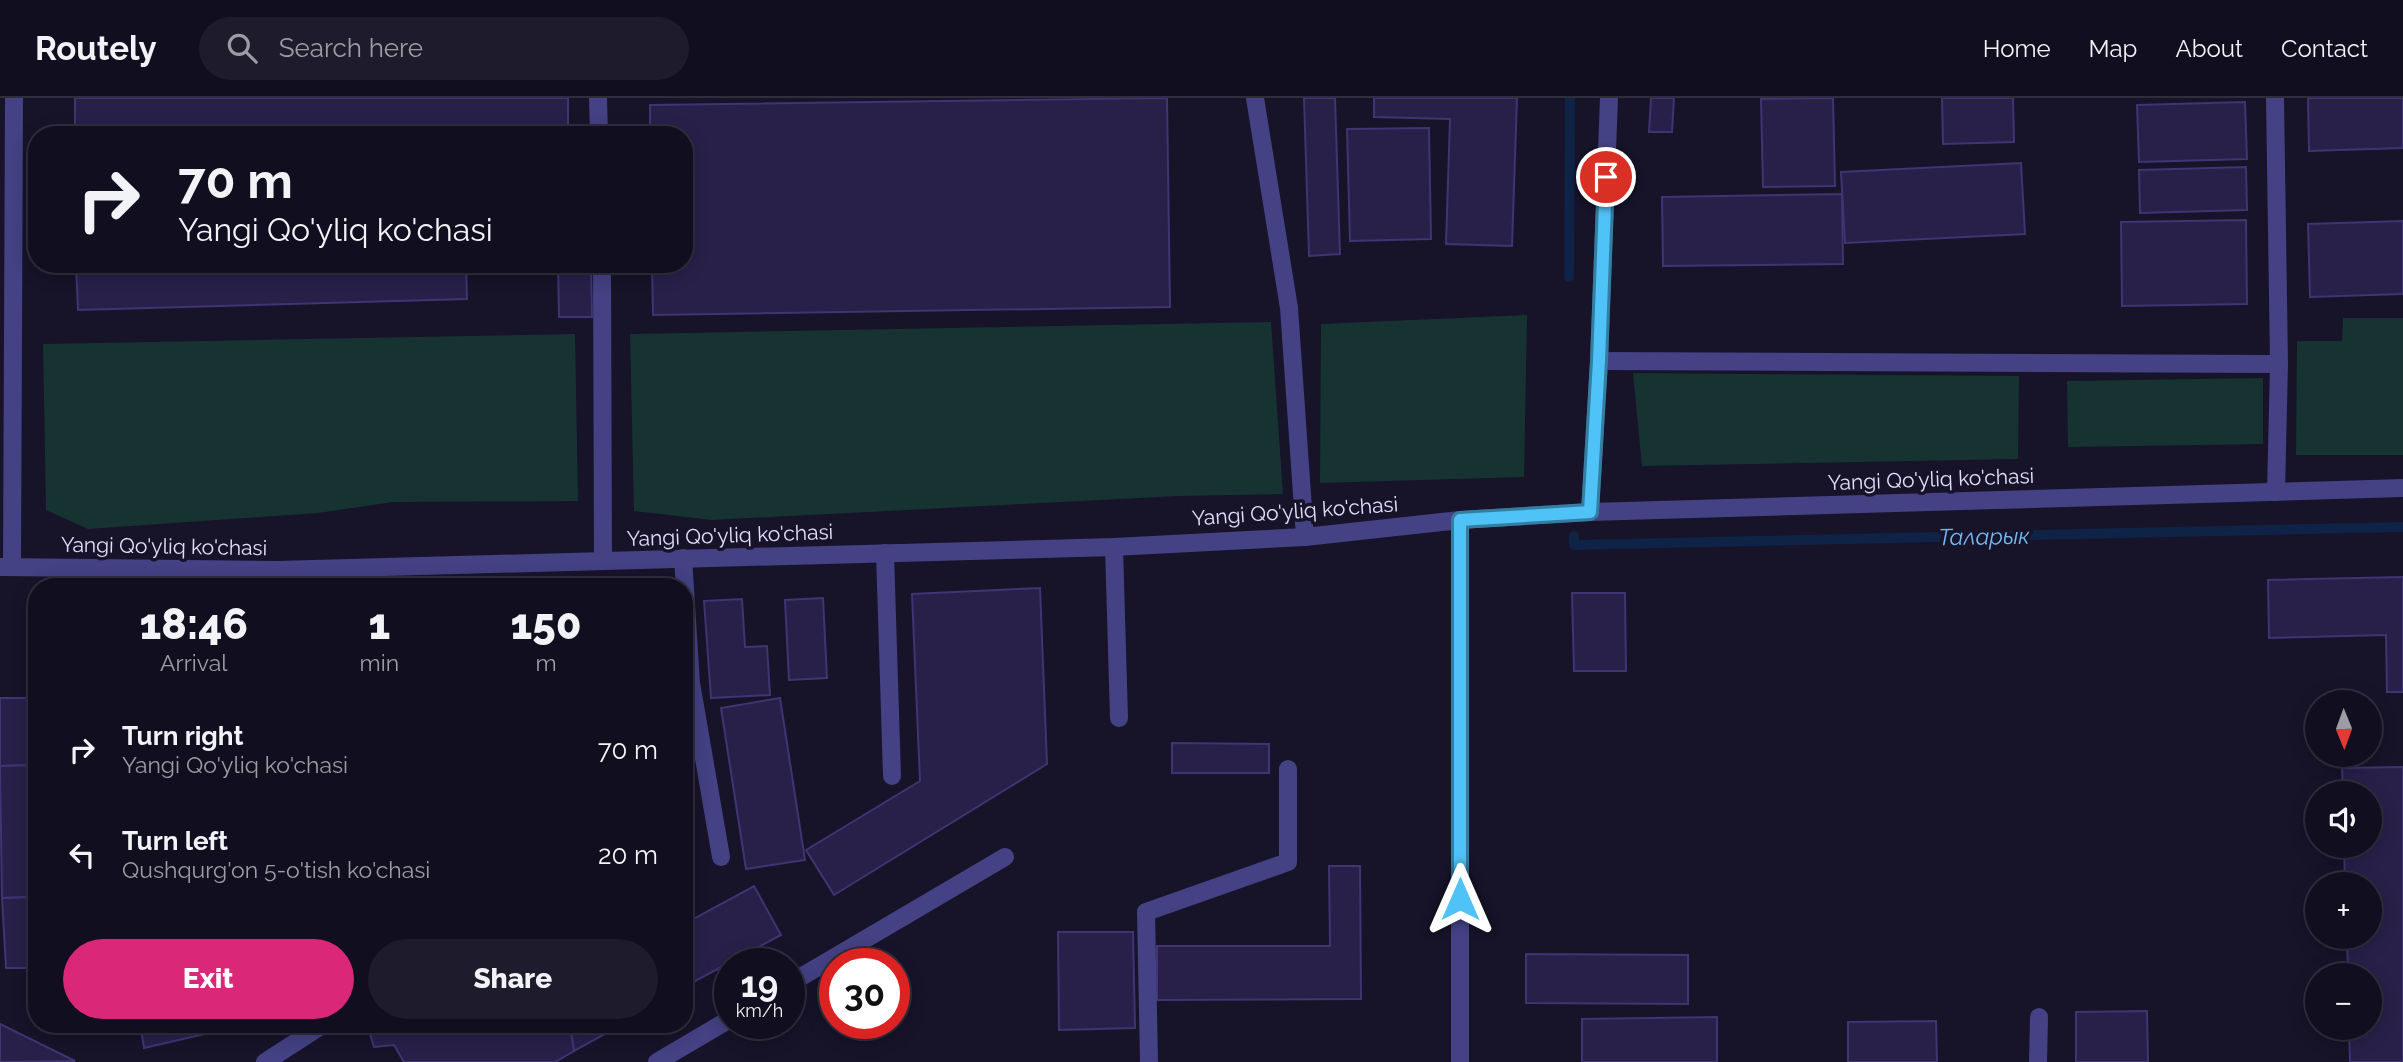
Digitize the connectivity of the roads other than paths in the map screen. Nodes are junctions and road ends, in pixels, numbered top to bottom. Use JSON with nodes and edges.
{"nodes":[{"id":1,"x":14,"y":98,"type":"edge"},
{"id":2,"x":598,"y":98,"type":"edge"},
{"id":3,"x":1255,"y":98,"type":"edge"},
{"id":4,"x":1609,"y":98,"type":"edge"},
{"id":5,"x":2275,"y":98,"type":"edge"},
{"id":6,"x":599,"y":126,"type":"edge"},
{"id":7,"x":602,"y":273,"type":"edge"},
{"id":8,"x":1599,"y":361,"type":"junction"},
{"id":9,"x":2279,"y":364,"type":"junction"},
{"id":10,"x":2403,"y":488,"type":"edge"},
{"id":11,"x":2276,"y":492,"type":"junction"},
{"id":12,"x":1590,"y":512,"type":"junction"},
{"id":13,"x":1460,"y":520,"type":"junction"},
{"id":14,"x":1305,"y":537,"type":"junction"},
{"id":15,"x":1114,"y":547,"type":"junction"},
{"id":16,"x":885,"y":553,"type":"junction"},
{"id":17,"x":683,"y":558,"type":"junction"},
{"id":18,"x":603,"y":561,"type":"junction"},
{"id":19,"x":6,"y":567,"type":"edge"},
{"id":20,"x":277,"y":578,"type":"edge"},
{"id":21,"x":684,"y":578,"type":"edge"},
{"id":22,"x":693,"y":695,"type":"edge"},
{"id":23,"x":1119,"y":718,"type":"dead end"},
{"id":24,"x":1288,"y":769,"type":"dead end"},
{"id":25,"x":892,"y":776,"type":"dead end"},
{"id":26,"x":721,"y":857,"type":"dead end"},
{"id":27,"x":1005,"y":857,"type":"dead end"},
{"id":28,"x":805,"y":975,"type":"edge"},
{"id":29,"x":2039,"y":1017,"type":"dead end"},
{"id":30,"x":714,"y":1028,"type":"edge"},
{"id":31,"x":310,"y":1033,"type":"edge"},
{"id":32,"x":265,"y":1062,"type":"edge"},
{"id":33,"x":657,"y":1062,"type":"edge"},
{"id":34,"x":1149,"y":1062,"type":"edge"},
{"id":35,"x":1460,"y":1062,"type":"edge"},
{"id":36,"x":2038,"y":1062,"type":"edge"}],
"edges":[{"from":1,"to":19,"type":"street"},
{"from":2,"to":6,"type":"street"},
{"from":3,"to":14,"type":"street"},
{"from":4,"to":8,"type":"street"},
{"from":5,"to":9,"type":"street"},
{"from":7,"to":18,"type":"street"},
{"from":8,"to":9,"type":"street"},
{"from":8,"to":12,"type":"street"},
{"from":9,"to":11,"type":"street"},
{"from":10,"to":11,"type":"street","name":"Yangi Qo'yliq ko'chasi"},
{"from":11,"to":12,"type":"street","name":"Yangi Qo'yliq ko'chasi"},
{"from":12,"to":13,"type":"street","name":"Yangi Qo'yliq ko'chasi"},
{"from":13,"to":14,"type":"street","name":"Yangi Qo'yliq ko'chasi"},
{"from":13,"to":35,"type":"street"},
{"from":14,"to":15,"type":"street","name":"Yangi Qo'yliq ko'chasi"},
{"from":15,"to":16,"type":"street","name":"Yangi Qo'yliq ko'chasi"},
{"from":15,"to":23,"type":"street"},
{"from":16,"to":17,"type":"street","name":"Yangi Qo'yliq ko'chasi"},
{"from":16,"to":25,"type":"street"},
{"from":17,"to":18,"type":"street","name":"Yangi Qo'yliq ko'chasi"},
{"from":17,"to":21,"type":"street"},
{"from":18,"to":20,"type":"street","name":"Yangi Qo'yliq ko'chasi"},
{"from":19,"to":20,"type":"street","name":"Yangi Qo'yliq ko'chasi"},
{"from":22,"to":26,"type":"street"},
{"from":24,"to":34,"type":"street"},
{"from":27,"to":28,"type":"street"},
{"from":29,"to":36,"type":"street"},
{"from":30,"to":33,"type":"street"},
{"from":31,"to":32,"type":"street"}]}
